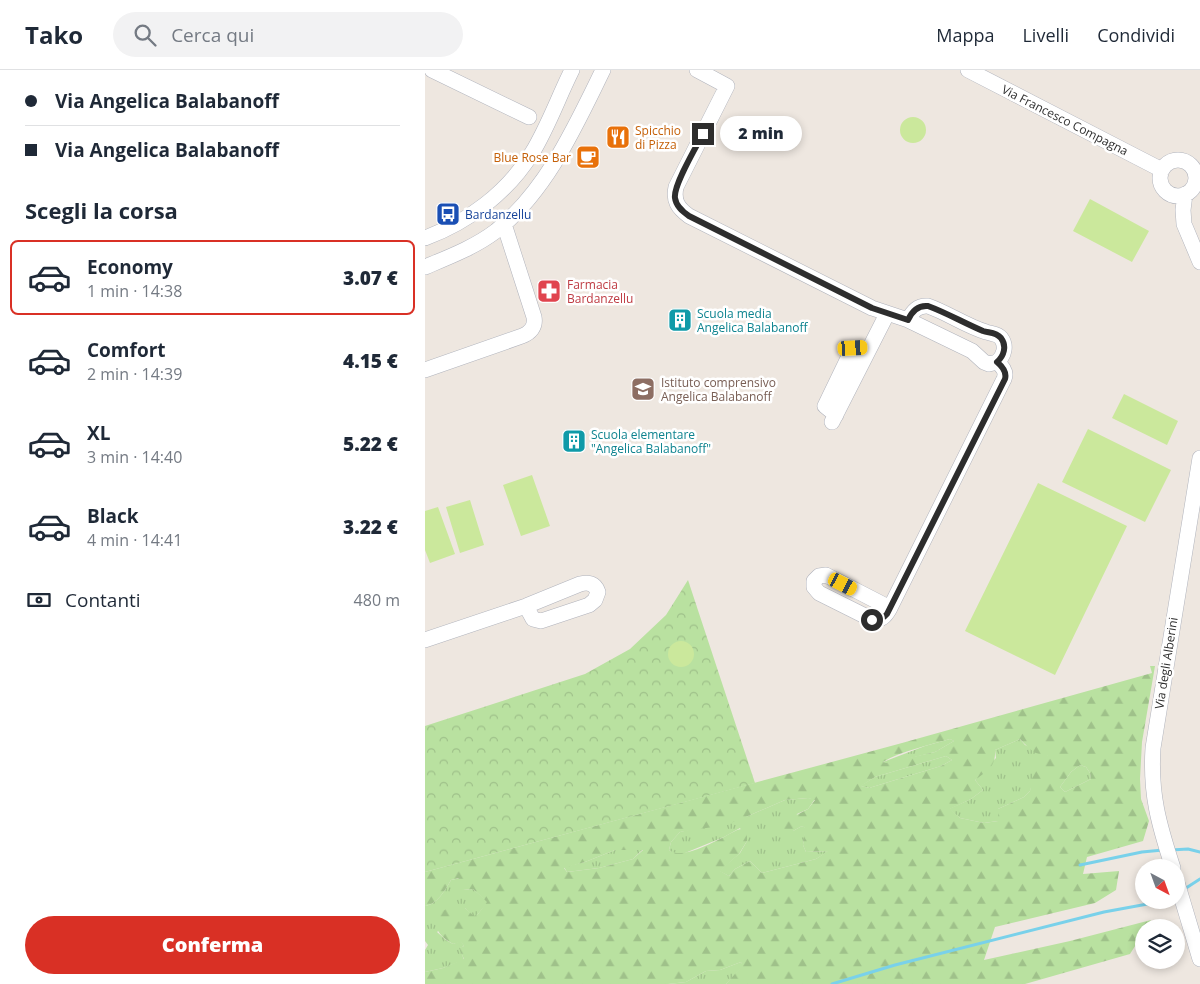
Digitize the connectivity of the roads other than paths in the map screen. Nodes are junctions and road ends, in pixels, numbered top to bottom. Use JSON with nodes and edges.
{"nodes":[{"id":1,"x":432,"y":70,"type":"edge"},
{"id":2,"x":572,"y":70,"type":"edge"},
{"id":3,"x":603,"y":70,"type":"edge"},
{"id":4,"x":697,"y":70,"type":"edge"},
{"id":5,"x":968,"y":70,"type":"edge"},
{"id":6,"x":529,"y":117,"type":"dead end"},
{"id":7,"x":549,"y":120,"type":"junction"},
{"id":8,"x":573,"y":131,"type":"junction"},
{"id":9,"x":1194,"y":162,"type":"edge"},
{"id":10,"x":1162,"y":170,"type":"junction"},
{"id":11,"x":1185,"y":194,"type":"junction"},
{"id":12,"x":504,"y":224,"type":"junction"},
{"id":13,"x":429,"y":237,"type":"edge"},
{"id":14,"x":443,"y":260,"type":"junction"},
{"id":15,"x":1200,"y":262,"type":"edge"},
{"id":16,"x":425,"y":267,"type":"edge"},
{"id":17,"x":887,"y":314,"type":"junction"},
{"id":18,"x":908,"y":320,"type":"junction"},
{"id":19,"x":997,"y":362,"type":"junction"},
{"id":20,"x":425,"y":370,"type":"edge"},
{"id":21,"x":834,"y":419,"type":"dead end"},
{"id":22,"x":1200,"y":458,"type":"edge"},
{"id":23,"x":526,"y":606,"type":"dead end"},
{"id":24,"x":890,"y":608,"type":"dead end"},
{"id":25,"x":425,"y":640,"type":"edge"},
{"id":26,"x":1170,"y":859,"type":"edge"},
{"id":27,"x":1185,"y":906,"type":"edge"},
{"id":28,"x":1200,"y":959,"type":"edge"}],
"edges":[{"from":1,"to":6,"type":"street"},
{"from":2,"to":7,"type":"street"},
{"from":3,"to":8,"type":"street"},
{"from":4,"to":17,"type":"street"},
{"from":5,"to":10,"type":"street","name":"Via Francesco Compagna"},
{"from":7,"to":8,"type":"street"},
{"from":7,"to":13,"type":"street"},
{"from":8,"to":12,"type":"street"},
{"from":9,"to":10,"type":"street"},
{"from":9,"to":11,"type":"street"},
{"from":10,"to":11,"type":"street"},
{"from":11,"to":15,"type":"street"},
{"from":12,"to":14,"type":"street"},
{"from":12,"to":20,"type":"street"},
{"from":13,"to":14,"type":"street"},
{"from":14,"to":16,"type":"street"},
{"from":17,"to":18,"type":"street"},
{"from":17,"to":21,"type":"street"},
{"from":18,"to":19,"type":"street"},
{"from":18,"to":19,"type":"street"},
{"from":19,"to":24,"type":"street"},
{"from":22,"to":26,"type":"street","name":"Via degli Alberini"},
{"from":23,"to":25,"type":"street"},
{"from":27,"to":28,"type":"street"}]}
